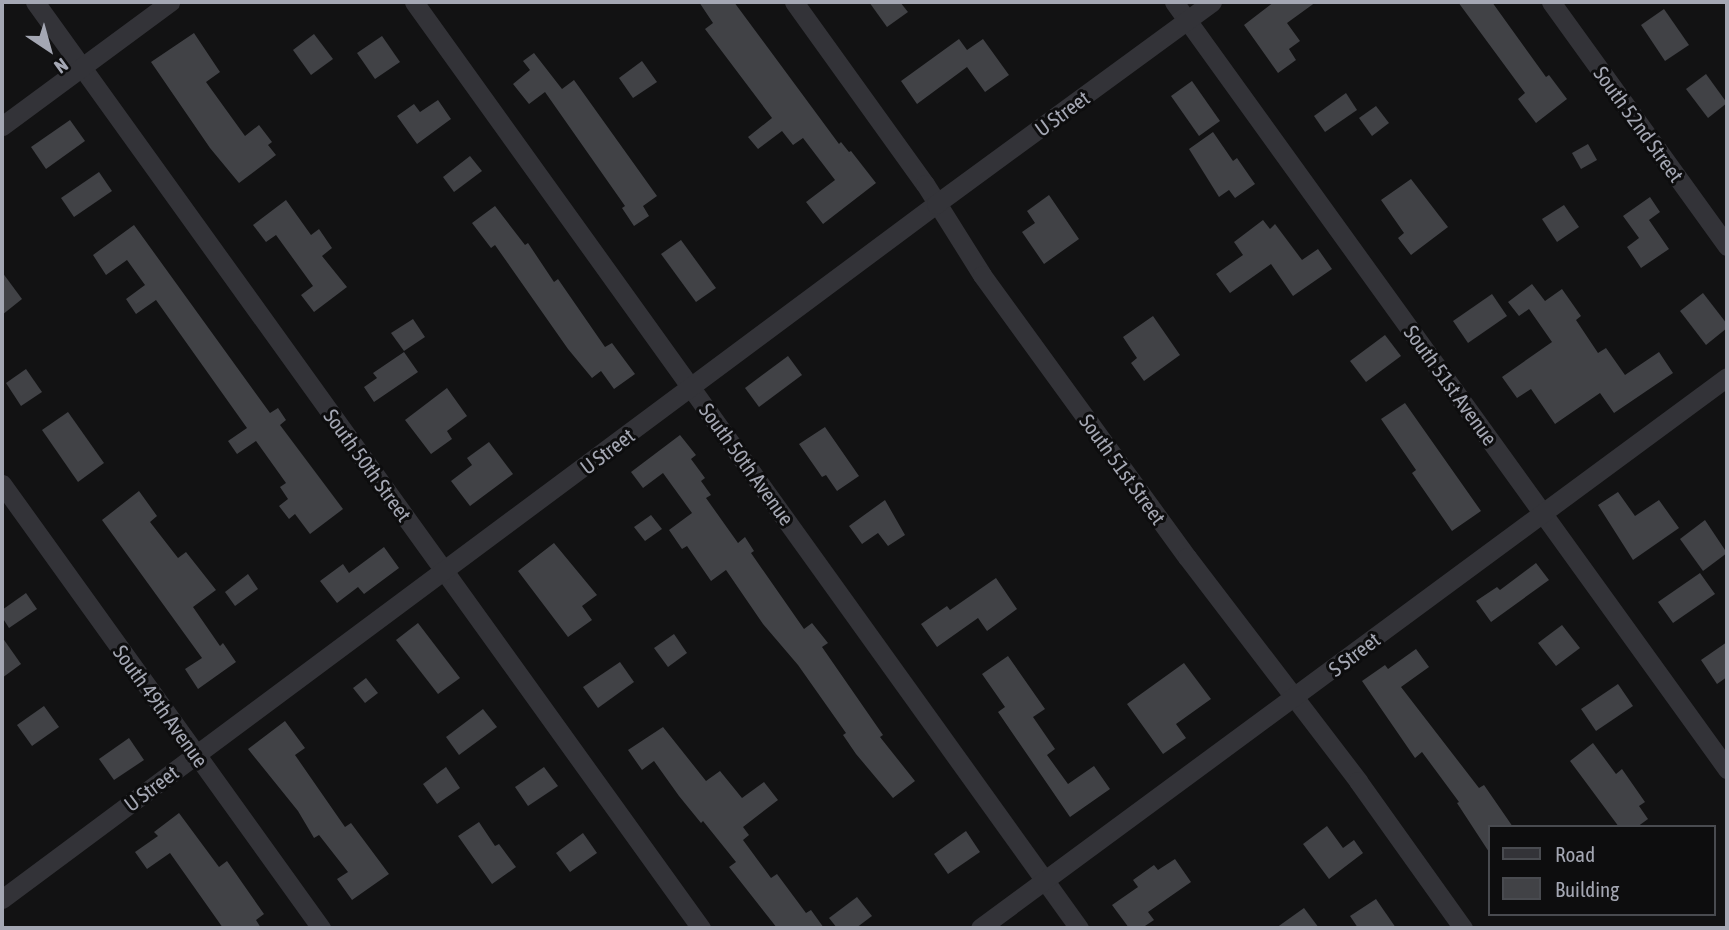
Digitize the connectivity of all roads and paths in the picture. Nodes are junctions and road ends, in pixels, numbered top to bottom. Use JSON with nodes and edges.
{"nodes":[{"id":1,"x":34,"y":2,"type":"edge"},
{"id":2,"x":170,"y":2,"type":"edge"},
{"id":3,"x":414,"y":2,"type":"edge"},
{"id":4,"x":794,"y":2,"type":"edge"},
{"id":5,"x":1174,"y":2,"type":"edge"},
{"id":6,"x":1212,"y":2,"type":"edge"},
{"id":7,"x":1550,"y":2,"type":"edge"},
{"id":8,"x":1187,"y":20,"type":"junction"},
{"id":9,"x":82,"y":68,"type":"junction"},
{"id":10,"x":2,"y":126,"type":"edge"},
{"id":11,"x":936,"y":204,"type":"junction"},
{"id":12,"x":1727,"y":246,"type":"edge"},
{"id":13,"x":1727,"y":377,"type":"edge"},
{"id":14,"x":692,"y":388,"type":"junction"},
{"id":15,"x":2,"y":484,"type":"edge"},
{"id":16,"x":1542,"y":512,"type":"junction"},
{"id":17,"x":444,"y":571,"type":"junction"},
{"id":18,"x":1294,"y":699,"type":"junction"},
{"id":19,"x":196,"y":755,"type":"junction"},
{"id":20,"x":1727,"y":769,"type":"edge"},
{"id":21,"x":1045,"y":880,"type":"junction"},
{"id":22,"x":2,"y":899,"type":"edge"},
{"id":23,"x":321,"y":928,"type":"edge"},
{"id":24,"x":701,"y":928,"type":"edge"},
{"id":25,"x":980,"y":928,"type":"edge"},
{"id":26,"x":1079,"y":928,"type":"edge"},
{"id":27,"x":1463,"y":928,"type":"edge"}],
"edges":[{"from":1,"to":9,"type":"street","name":"South 50th Street"},
{"from":2,"to":9,"type":"street"},
{"from":3,"to":14,"type":"street","name":"South 50th Avenue"},
{"from":4,"to":11,"type":"street","name":"South 51st Street"},
{"from":5,"to":8,"type":"street","name":"South 51st Avenue"},
{"from":6,"to":8,"type":"street","name":"U Street"},
{"from":7,"to":12,"type":"street","name":"South 52nd Street"},
{"from":8,"to":11,"type":"street","name":"U Street"},
{"from":8,"to":16,"type":"street","name":"South 51st Avenue"},
{"from":9,"to":10,"type":"street"},
{"from":9,"to":17,"type":"street","name":"South 50th Street"},
{"from":11,"to":14,"type":"street","name":"U Street"},
{"from":11,"to":18,"type":"street","name":"South 51st Street"},
{"from":13,"to":16,"type":"street","name":"S Street"},
{"from":14,"to":17,"type":"street","name":"U Street"},
{"from":14,"to":21,"type":"street","name":"South 50th Avenue"},
{"from":15,"to":19,"type":"street","name":"South 49th Avenue"},
{"from":16,"to":18,"type":"street","name":"S Street"},
{"from":16,"to":20,"type":"street","name":"South 51st Avenue"},
{"from":17,"to":19,"type":"street","name":"U Street"},
{"from":17,"to":24,"type":"street","name":"South 50th Street"},
{"from":18,"to":21,"type":"street","name":"S Street"},
{"from":18,"to":27,"type":"street","name":"South 51st Street"},
{"from":19,"to":22,"type":"street","name":"U Street"},
{"from":19,"to":23,"type":"street","name":"South 49th Avenue"},
{"from":21,"to":25,"type":"street","name":"S Street"},
{"from":21,"to":26,"type":"street","name":"South 50th Avenue"}]}
